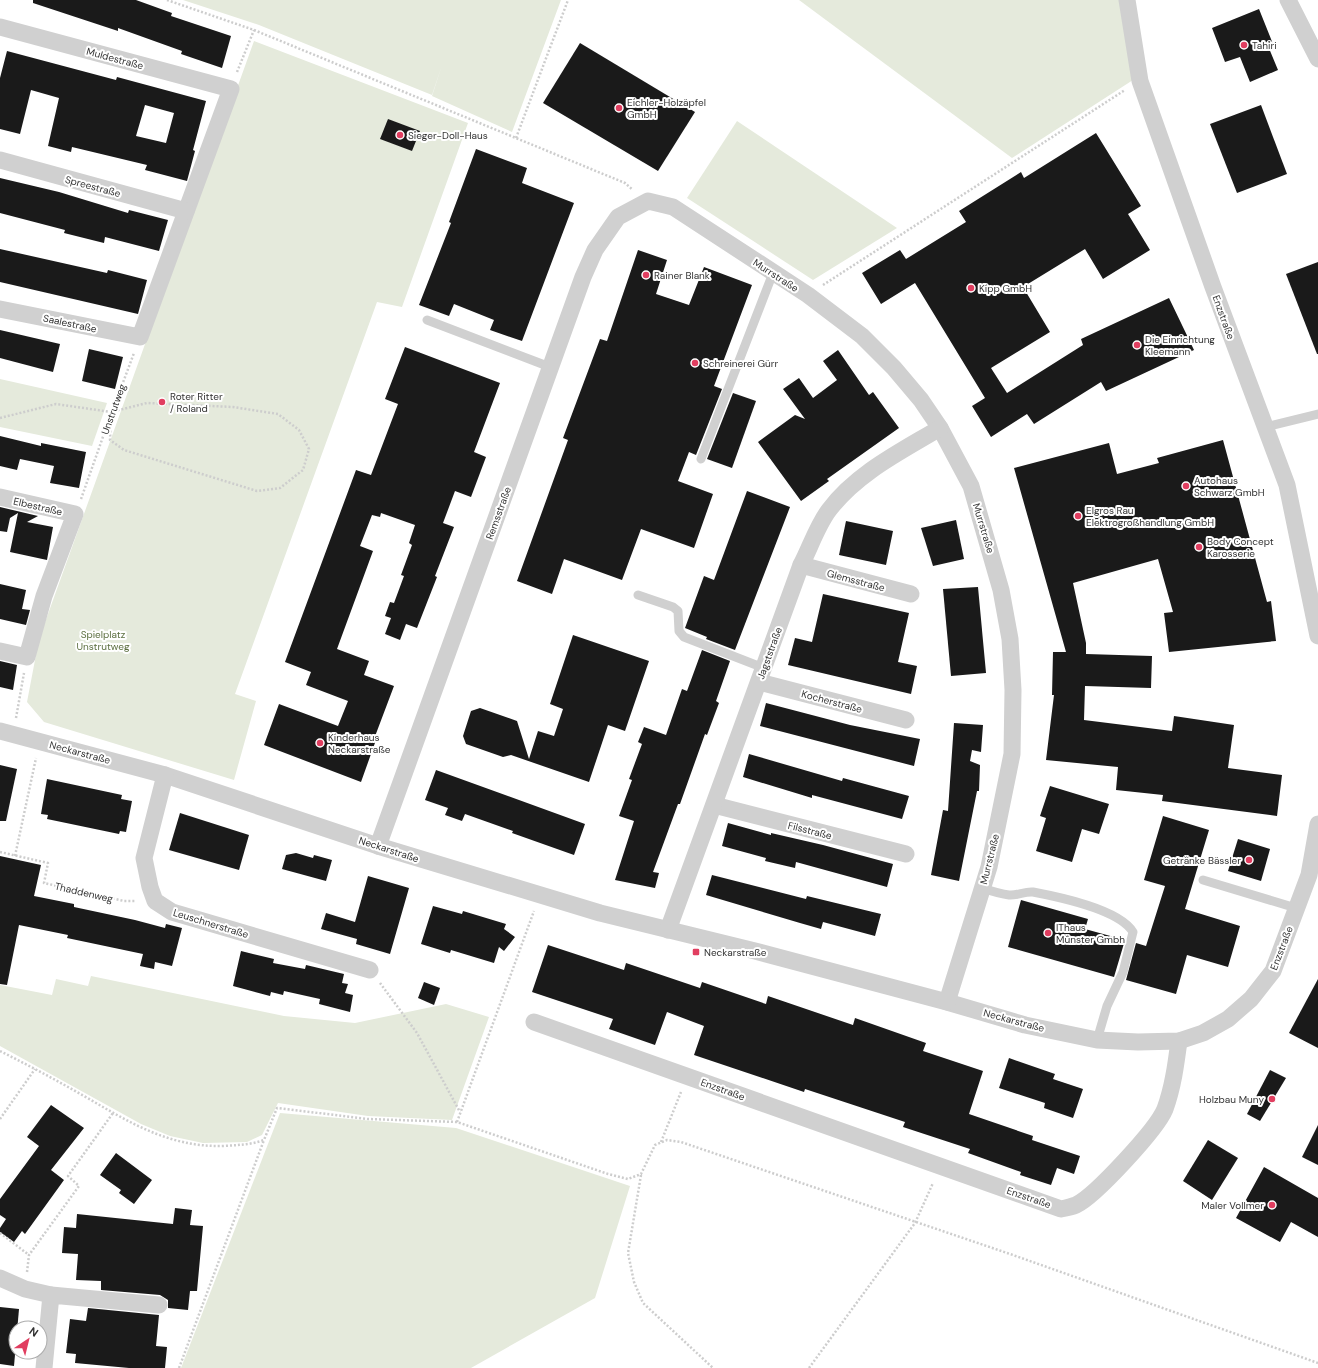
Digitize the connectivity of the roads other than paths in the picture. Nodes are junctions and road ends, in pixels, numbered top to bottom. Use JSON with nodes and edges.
{"nodes":[{"id":1,"x":1127,"y":0,"type":"edge"},
{"id":2,"x":1288,"y":0,"type":"edge"},
{"id":3,"x":0,"y":27,"type":"edge"},
{"id":4,"x":1318,"y":59,"type":"edge"},
{"id":5,"x":0,"y":160,"type":"edge"},
{"id":6,"x":648,"y":201,"type":"joint"},
{"id":7,"x":186,"y":211,"type":"junction"},
{"id":8,"x":773,"y":273,"type":"junction"},
{"id":9,"x":0,"y":309,"type":"edge"},
{"id":10,"x":427,"y":320,"type":"dead end"},
{"id":11,"x":550,"y":367,"type":"junction"},
{"id":12,"x":1318,"y":414,"type":"edge"},
{"id":13,"x":1265,"y":427,"type":"junction"},
{"id":14,"x":940,"y":428,"type":"junction"},
{"id":15,"x":701,"y":459,"type":"dead end"},
{"id":16,"x":0,"y":497,"type":"edge"},
{"id":17,"x":801,"y":565,"type":"junction"},
{"id":18,"x":911,"y":594,"type":"dead end"},
{"id":19,"x":638,"y":595,"type":"dead end"},
{"id":20,"x":1318,"y":636,"type":"edge"},
{"id":21,"x":0,"y":651,"type":"edge"},
{"id":22,"x":761,"y":675,"type":"junction"},
{"id":23,"x":906,"y":720,"type":"dead end"},
{"id":24,"x":7,"y":732,"type":"edge"},
{"id":25,"x":165,"y":775,"type":"junction"},
{"id":26,"x":714,"y":805,"type":"junction"},
{"id":27,"x":1318,"y":824,"type":"edge"},
{"id":28,"x":378,"y":846,"type":"junction"},
{"id":29,"x":906,"y":854,"type":"dead end"},
{"id":30,"x":1203,"y":880,"type":"dead end"},
{"id":31,"x":982,"y":888,"type":"junction"},
{"id":32,"x":1296,"y":908,"type":"junction"},
{"id":33,"x":668,"y":930,"type":"junction"},
{"id":34,"x":370,"y":970,"type":"road end"},
{"id":35,"x":948,"y":1002,"type":"junction"},
{"id":36,"x":534,"y":1022,"type":"dead end"},
{"id":37,"x":1097,"y":1040,"type":"junction"},
{"id":38,"x":1179,"y":1041,"type":"junction"},
{"id":39,"x":0,"y":1278,"type":"edge"},
{"id":40,"x":51,"y":1295,"type":"junction"},
{"id":41,"x":159,"y":1305,"type":"dead end"},
{"id":42,"x":44,"y":1368,"type":"edge"}],
"edges":[{"from":1,"to":13,"type":"street","name":"Enzstraße"},
{"from":2,"to":4,"type":"street"},
{"from":3,"to":7,"type":"street","name":"Muldestraße"},
{"from":5,"to":7,"type":"street","name":"Spreestraße"},
{"from":6,"to":8,"type":"street","name":"Murrstraße"},
{"from":6,"to":11,"type":"street","name":"Remsstraße"},
{"from":7,"to":9,"type":"street","name":"Saalestraße"},
{"from":8,"to":14,"type":"street","name":"Murrstraße"},
{"from":8,"to":15,"type":"lane"},
{"from":10,"to":11,"type":"lane"},
{"from":11,"to":28,"type":"street","name":"Remsstraße"},
{"from":12,"to":13,"type":"lane"},
{"from":13,"to":20,"type":"street","name":"Enzstraße"},
{"from":14,"to":17,"type":"street","name":"Jagststraße"},
{"from":14,"to":31,"type":"street","name":"Murrstraße"},
{"from":16,"to":21,"type":"street","name":"Elbestraße"},
{"from":17,"to":18,"type":"street","name":"Glemsstraße"},
{"from":17,"to":22,"type":"street","name":"Jagststraße"},
{"from":19,"to":22,"type":"lane"},
{"from":22,"to":23,"type":"street","name":"Kocherstraße"},
{"from":22,"to":26,"type":"street","name":"Jagststraße"},
{"from":24,"to":25,"type":"street","name":"Neckarstraße"},
{"from":25,"to":28,"type":"street","name":"Neckarstraße"},
{"from":25,"to":34,"type":"street","name":"Leuschnerstraße"},
{"from":26,"to":29,"type":"street","name":"Filsstraße"},
{"from":26,"to":33,"type":"street","name":"Jagststraße"},
{"from":27,"to":32,"type":"street","name":"Enzstraße"},
{"from":28,"to":33,"type":"street","name":"Neckarstraße"},
{"from":30,"to":32,"type":"lane"},
{"from":31,"to":35,"type":"street","name":"Murrstraße"},
{"from":31,"to":37,"type":"lane"},
{"from":32,"to":38,"type":"street","name":"Enzstraße"},
{"from":33,"to":35,"type":"street","name":"Neckarstraße"},
{"from":35,"to":37,"type":"street","name":"Neckarstraße"},
{"from":36,"to":38,"type":"street","name":"Enzstraße"},
{"from":37,"to":38,"type":"street","name":"Neckarstraße"},
{"from":39,"to":40,"type":"street"},
{"from":40,"to":41,"type":"street"},
{"from":40,"to":42,"type":"street"}]}
